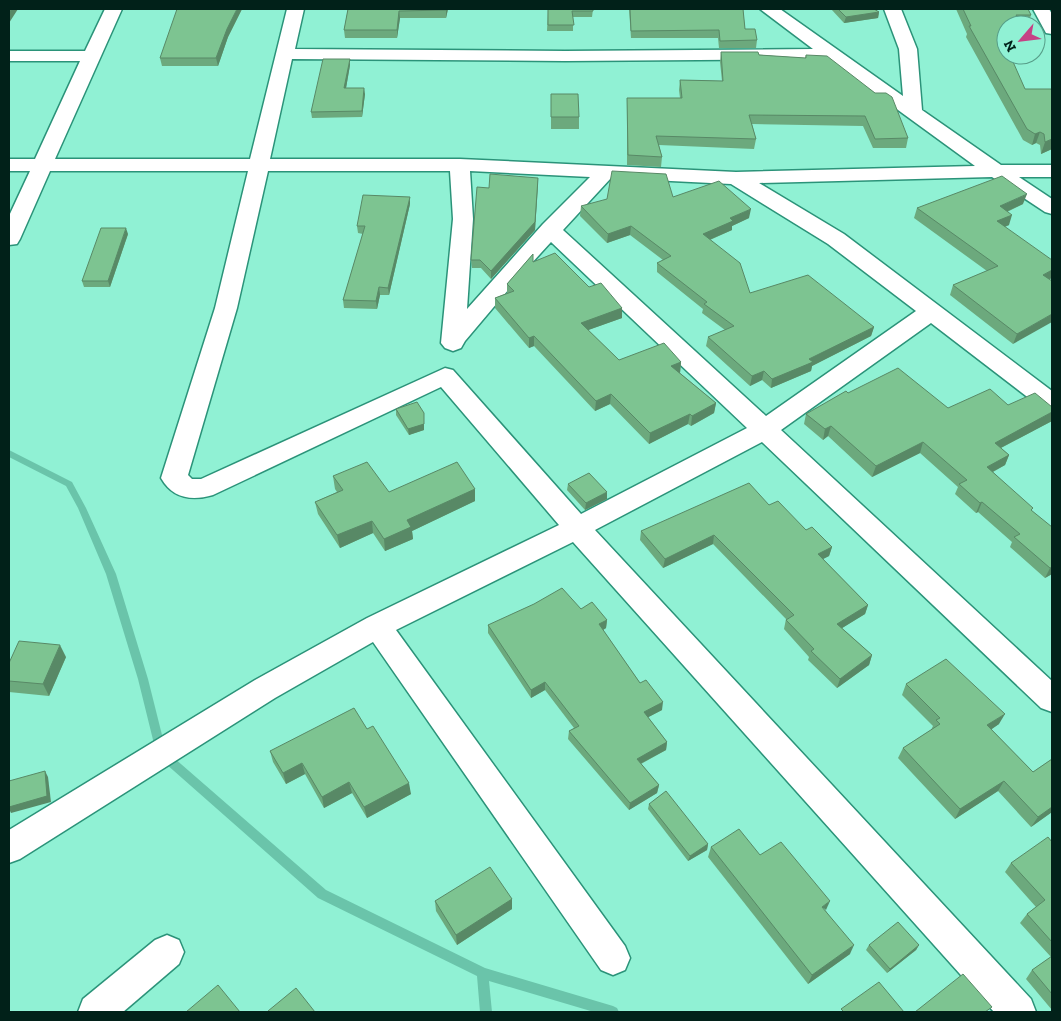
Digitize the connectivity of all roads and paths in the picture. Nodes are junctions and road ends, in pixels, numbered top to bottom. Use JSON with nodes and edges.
{"nodes":[{"id":1,"x":113,"y":9,"type":"edge"},
{"id":2,"x":295,"y":9,"type":"edge"},
{"id":3,"x":769,"y":9,"type":"edge"},
{"id":4,"x":893,"y":9,"type":"edge"},
{"id":5,"x":1041,"y":9,"type":"edge"},
{"id":6,"x":1052,"y":29,"type":"edge"},
{"id":7,"x":284,"y":54,"type":"junction"},
{"id":8,"x":834,"y":54,"type":"junction"},
{"id":9,"x":9,"y":56,"type":"edge"},
{"id":10,"x":92,"y":56,"type":"junction"},
{"id":11,"x":913,"y":110,"type":"junction"},
{"id":12,"x":9,"y":165,"type":"edge"},
{"id":13,"x":42,"y":165,"type":"junction"},
{"id":14,"x":460,"y":165,"type":"junction"},
{"id":15,"x":259,"y":166,"type":"junction"},
{"id":16,"x":996,"y":171,"type":"junction"},
{"id":17,"x":1052,"y":171,"type":"edge"},
{"id":18,"x":606,"y":172,"type":"junction"},
{"id":19,"x":736,"y":178,"type":"junction"},
{"id":20,"x":1052,"y":208,"type":"edge"},
{"id":21,"x":550,"y":229,"type":"junction"},
{"id":22,"x":9,"y":239,"type":"edge"},
{"id":23,"x":932,"y":311,"type":"junction"},
{"id":24,"x":454,"y":339,"type":"junction"},
{"id":25,"x":446,"y":376,"type":"junction"},
{"id":26,"x":1052,"y":403,"type":"edge"},
{"id":27,"x":764,"y":430,"type":"junction"},
{"id":28,"x":577,"y":528,"type":"junction"},
{"id":29,"x":377,"y":626,"type":"junction"},
{"id":30,"x":1052,"y":699,"type":"edge"},
{"id":31,"x":9,"y":848,"type":"edge"},
{"id":32,"x":167,"y":952,"type":"dead end"},
{"id":33,"x":613,"y":958,"type":"dead end"},
{"id":34,"x":96,"y":1012,"type":"edge"},
{"id":35,"x":1018,"y":1012,"type":"edge"}],
"edges":[{"from":1,"to":10,"type":"street"},
{"from":2,"to":7,"type":"street"},
{"from":3,"to":8,"type":"street"},
{"from":4,"to":11,"type":"street"},
{"from":5,"to":6,"type":"street"},
{"from":7,"to":8,"type":"street"},
{"from":7,"to":15,"type":"street"},
{"from":8,"to":11,"type":"street"},
{"from":9,"to":10,"type":"street"},
{"from":10,"to":13,"type":"street"},
{"from":11,"to":16,"type":"street"},
{"from":12,"to":13,"type":"street"},
{"from":13,"to":15,"type":"street"},
{"from":13,"to":22,"type":"street"},
{"from":14,"to":15,"type":"street"},
{"from":14,"to":18,"type":"street"},
{"from":14,"to":24,"type":"street"},
{"from":15,"to":25,"type":"street"},
{"from":16,"to":17,"type":"street"},
{"from":16,"to":19,"type":"street"},
{"from":16,"to":20,"type":"street"},
{"from":18,"to":19,"type":"street"},
{"from":18,"to":21,"type":"street"},
{"from":19,"to":23,"type":"street"},
{"from":21,"to":24,"type":"street"},
{"from":21,"to":27,"type":"street"},
{"from":23,"to":26,"type":"street"},
{"from":23,"to":27,"type":"street"},
{"from":24,"to":25,"type":"street"},
{"from":25,"to":28,"type":"street"},
{"from":27,"to":28,"type":"street"},
{"from":27,"to":30,"type":"street"},
{"from":28,"to":29,"type":"street"},
{"from":28,"to":35,"type":"street"},
{"from":29,"to":31,"type":"street"},
{"from":29,"to":33,"type":"street"},
{"from":32,"to":34,"type":"street"}]}
